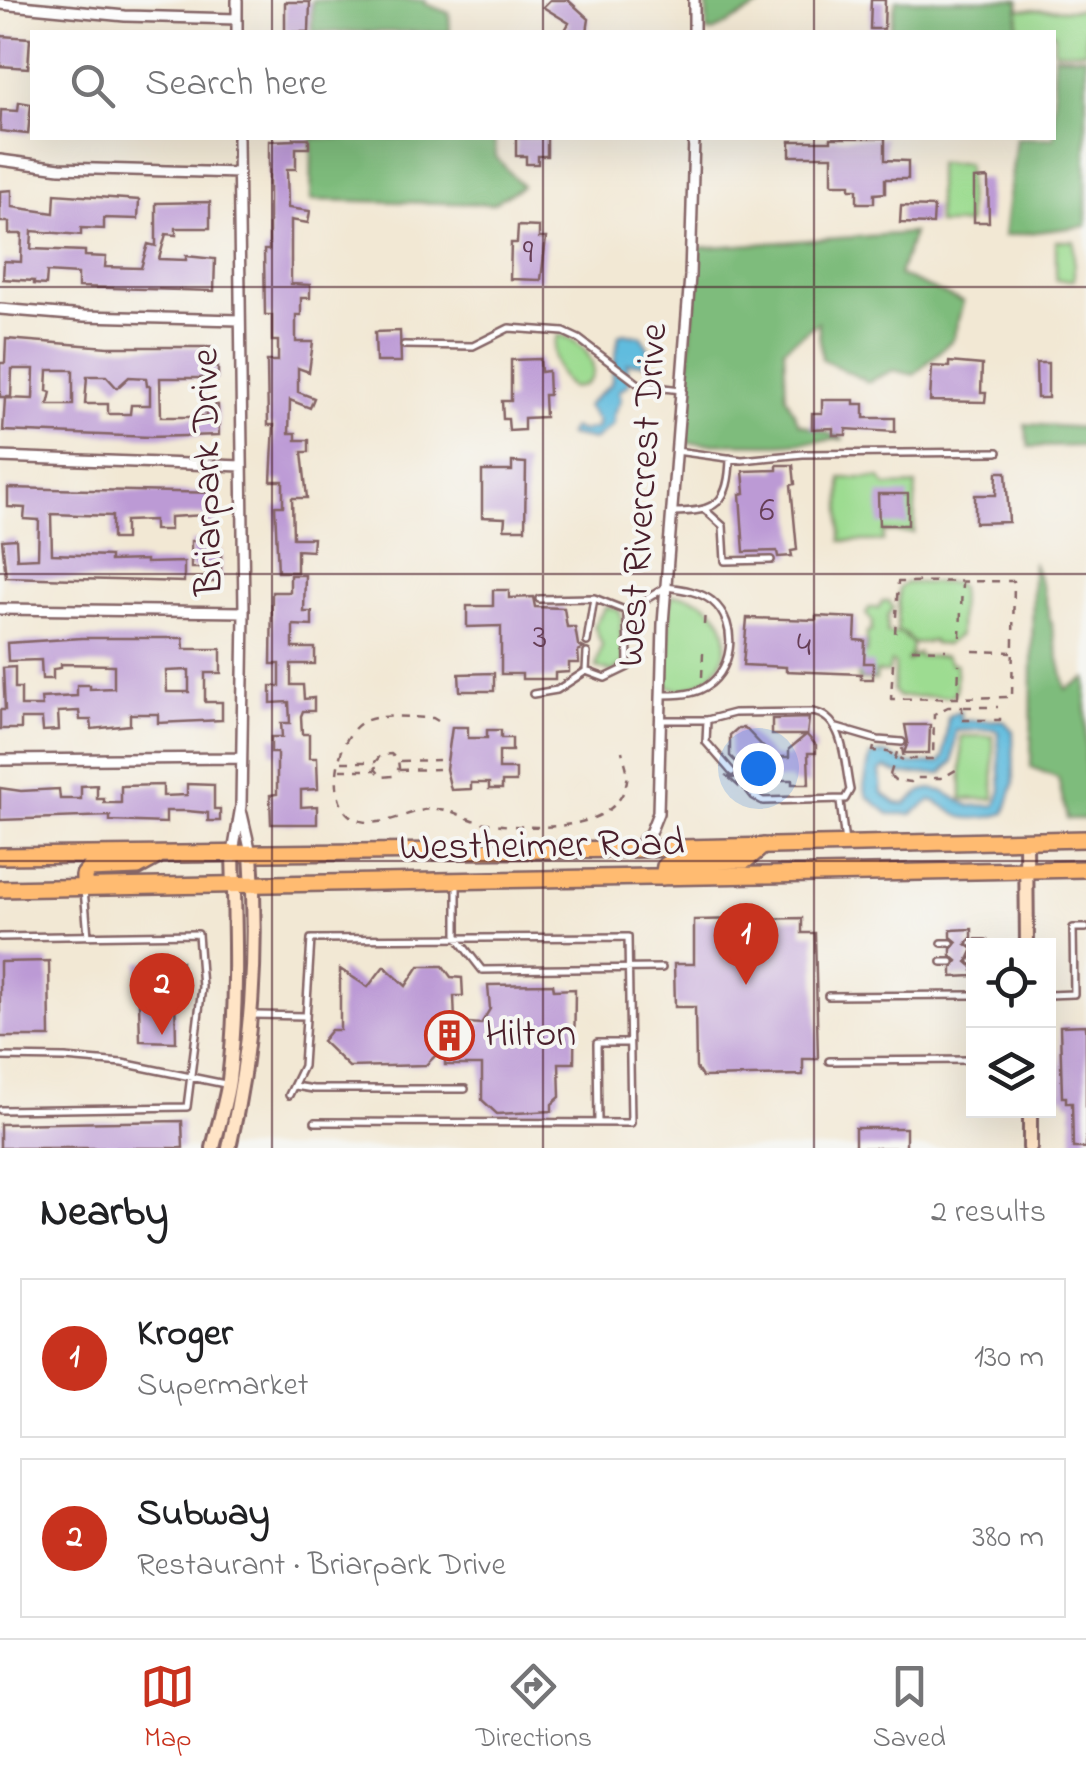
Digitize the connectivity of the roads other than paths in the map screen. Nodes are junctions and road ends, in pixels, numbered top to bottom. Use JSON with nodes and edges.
{"nodes":[{"id":1,"x":236,"y":0,"type":"edge"},
{"id":2,"x":694,"y":0,"type":"edge"},
{"id":3,"x":0,"y":4,"type":"edge"},
{"id":4,"x":237,"y":19,"type":"junction"},
{"id":5,"x":237,"y":30,"type":"edge"},
{"id":6,"x":694,"y":30,"type":"edge"},
{"id":7,"x":238,"y":140,"type":"edge"},
{"id":8,"x":694,"y":140,"type":"edge"},
{"id":9,"x":0,"y":160,"type":"edge"},
{"id":10,"x":239,"y":173,"type":"junction"},
{"id":11,"x":0,"y":308,"type":"edge"},
{"id":12,"x":239,"y":320,"type":"junction"},
{"id":13,"x":404,"y":345,"type":"dead end"},
{"id":14,"x":682,"y":390,"type":"junction"},
{"id":15,"x":676,"y":451,"type":"junction"},
{"id":16,"x":998,"y":452,"type":"dead end"},
{"id":17,"x":0,"y":458,"type":"edge"},
{"id":18,"x":730,"y":458,"type":"junction"},
{"id":19,"x":242,"y":466,"type":"junction"},
{"id":20,"x":704,"y":509,"type":"junction"},
{"id":21,"x":672,"y":512,"type":"junction"},
{"id":22,"x":771,"y":560,"type":"dead end"},
{"id":23,"x":666,"y":586,"type":"junction"},
{"id":24,"x":594,"y":598,"type":"junction"},
{"id":25,"x":539,"y":599,"type":"dead end"},
{"id":26,"x":0,"y":609,"type":"edge"},
{"id":27,"x":627,"y":611,"type":"junction"},
{"id":28,"x":244,"y":612,"type":"junction"},
{"id":29,"x":588,"y":642,"type":"dead end"},
{"id":30,"x":587,"y":653,"type":"dead end"},
{"id":31,"x":586,"y":670,"type":"junction"},
{"id":32,"x":533,"y":694,"type":"dead end"},
{"id":33,"x":660,"y":694,"type":"junction"},
{"id":34,"x":660,"y":720,"type":"junction"},
{"id":35,"x":707,"y":720,"type":"junction"},
{"id":36,"x":838,"y":728,"type":"junction"},
{"id":37,"x":902,"y":742,"type":"dead end"},
{"id":38,"x":241,"y":758,"type":"junction"},
{"id":39,"x":0,"y":760,"type":"edge"},
{"id":40,"x":732,"y":772,"type":"dead end"},
{"id":41,"x":743,"y":782,"type":"dead end"},
{"id":42,"x":840,"y":801,"type":"junction"},
{"id":43,"x":240,"y":806,"type":"junction"},
{"id":44,"x":1086,"y":838,"type":"edge"},
{"id":45,"x":1026,"y":840,"type":"junction"},
{"id":46,"x":845,"y":844,"type":"junction"},
{"id":47,"x":763,"y":846,"type":"junction"},
{"id":48,"x":635,"y":848,"type":"junction"},
{"id":49,"x":233,"y":853,"type":"junction"},
{"id":50,"x":251,"y":853,"type":"junction"},
{"id":51,"x":162,"y":854,"type":"junction"},
{"id":52,"x":0,"y":856,"type":"edge"},
{"id":53,"x":1086,"y":869,"type":"edge"},
{"id":54,"x":1026,"y":870,"type":"junction"},
{"id":55,"x":663,"y":877,"type":"junction"},
{"id":56,"x":456,"y":881,"type":"junction"},
{"id":57,"x":253,"y":884,"type":"junction"},
{"id":58,"x":234,"y":885,"type":"junction"},
{"id":59,"x":84,"y":888,"type":"junction"},
{"id":60,"x":0,"y":889,"type":"edge"},
{"id":61,"x":1086,"y":928,"type":"edge"},
{"id":62,"x":88,"y":936,"type":"junction"},
{"id":63,"x":0,"y":937,"type":"edge"},
{"id":64,"x":457,"y":938,"type":"junction"},
{"id":65,"x":1027,"y":938,"type":"edge"},
{"id":66,"x":942,"y":943,"type":"dead end"},
{"id":67,"x":951,"y":943,"type":"dead end"},
{"id":68,"x":942,"y":962,"type":"dead end"},
{"id":69,"x":952,"y":962,"type":"dead end"},
{"id":70,"x":629,"y":968,"type":"junction"},
{"id":71,"x":662,"y":968,"type":"dead end"},
{"id":72,"x":966,"y":994,"type":"edge"},
{"id":73,"x":1056,"y":995,"type":"edge"},
{"id":74,"x":828,"y":996,"type":"dead end"},
{"id":75,"x":252,"y":1016,"type":"junction"},
{"id":76,"x":306,"y":1016,"type":"junction"},
{"id":77,"x":630,"y":1043,"type":"junction"},
{"id":78,"x":0,"y":1057,"type":"edge"},
{"id":79,"x":966,"y":1060,"type":"edge"},
{"id":80,"x":829,"y":1061,"type":"dead end"},
{"id":81,"x":193,"y":1078,"type":"junction"},
{"id":82,"x":228,"y":1084,"type":"junction"},
{"id":83,"x":243,"y":1086,"type":"junction"},
{"id":84,"x":295,"y":1086,"type":"junction"},
{"id":85,"x":465,"y":1089,"type":"dead end"},
{"id":86,"x":289,"y":1095,"type":"dead end"},
{"id":87,"x":0,"y":1110,"type":"edge"},
{"id":88,"x":1030,"y":1118,"type":"edge"},
{"id":89,"x":314,"y":1122,"type":"dead end"},
{"id":90,"x":598,"y":1122,"type":"junction"},
{"id":91,"x":213,"y":1148,"type":"edge"},
{"id":92,"x":229,"y":1148,"type":"edge"},
{"id":93,"x":1030,"y":1148,"type":"edge"}],
"edges":[{"from":1,"to":4,"type":"street"},
{"from":2,"to":6,"type":"street"},
{"from":3,"to":4,"type":"street"},
{"from":4,"to":5,"type":"street"},
{"from":7,"to":10,"type":"street","name":"Briarpark Drive"},
{"from":8,"to":14,"type":"street","name":"West Rivercrest Drive"},
{"from":9,"to":10,"type":"street"},
{"from":10,"to":12,"type":"street","name":"Briarpark Drive"},
{"from":11,"to":12,"type":"street"},
{"from":12,"to":19,"type":"street","name":"Briarpark Drive"},
{"from":13,"to":14,"type":"lane"},
{"from":14,"to":15,"type":"street","name":"West Rivercrest Drive"},
{"from":15,"to":18,"type":"lane"},
{"from":15,"to":21,"type":"street","name":"West Rivercrest Drive"},
{"from":16,"to":18,"type":"lane"},
{"from":17,"to":19,"type":"street"},
{"from":18,"to":20,"type":"lane"},
{"from":19,"to":28,"type":"street","name":"Briarpark Drive"},
{"from":20,"to":21,"type":"lane"},
{"from":20,"to":22,"type":"lane"},
{"from":21,"to":23,"type":"street","name":"West Rivercrest Drive"},
{"from":23,"to":27,"type":"lane"},
{"from":23,"to":33,"type":"street","name":"West Rivercrest Drive"},
{"from":23,"to":33,"type":"lane"},
{"from":24,"to":25,"type":"lane"},
{"from":24,"to":27,"type":"lane"},
{"from":24,"to":29,"type":"lane"},
{"from":26,"to":28,"type":"street"},
{"from":27,"to":31,"type":"lane"},
{"from":28,"to":38,"type":"street","name":"Briarpark Drive"},
{"from":30,"to":31,"type":"lane"},
{"from":31,"to":32,"type":"lane"},
{"from":33,"to":34,"type":"street","name":"West Rivercrest Drive"},
{"from":34,"to":35,"type":"lane"},
{"from":34,"to":48,"type":"street","name":"West Rivercrest Drive"},
{"from":35,"to":36,"type":"lane"},
{"from":35,"to":40,"type":"lane"},
{"from":36,"to":37,"type":"lane"},
{"from":36,"to":42,"type":"lane"},
{"from":38,"to":39,"type":"street"},
{"from":38,"to":43,"type":"street","name":"Briarpark Drive"},
{"from":41,"to":42,"type":"lane"},
{"from":42,"to":46,"type":"lane"},
{"from":43,"to":49,"type":"street","name":"Briarpark Drive"},
{"from":43,"to":50,"type":"street","name":"Briarpark Drive"},
{"from":44,"to":45,"type":"main road","name":"Westheimer Road"},
{"from":45,"to":46,"type":"main road","name":"Westheimer Road"},
{"from":45,"to":54,"type":"street"},
{"from":46,"to":47,"type":"main road","name":"Westheimer Road"},
{"from":47,"to":48,"type":"main road","name":"Westheimer Road"},
{"from":47,"to":55,"type":"main road"},
{"from":48,"to":50,"type":"main road","name":"Westheimer Road"},
{"from":49,"to":50,"type":"main road","name":"Westheimer Road"},
{"from":49,"to":51,"type":"main road","name":"Westheimer Road"},
{"from":49,"to":58,"type":"street","name":"Briarpark Drive"},
{"from":50,"to":57,"type":"street","name":"Briarpark Drive"},
{"from":51,"to":52,"type":"main road","name":"Westheimer Road"},
{"from":51,"to":59,"type":"main road"},
{"from":53,"to":54,"type":"main road","name":"Westheimer Road"},
{"from":54,"to":55,"type":"main road","name":"Westheimer Road"},
{"from":54,"to":65,"type":"street"},
{"from":55,"to":56,"type":"main road","name":"Westheimer Road"},
{"from":56,"to":57,"type":"main road","name":"Westheimer Road"},
{"from":56,"to":64,"type":"lane"},
{"from":57,"to":58,"type":"main road","name":"Westheimer Road"},
{"from":57,"to":75,"type":"street","name":"Briarpark Drive"},
{"from":58,"to":59,"type":"main road","name":"Westheimer Road"},
{"from":58,"to":82,"type":"street","name":"Briarpark Drive"},
{"from":59,"to":60,"type":"main road","name":"Westheimer Road"},
{"from":59,"to":62,"type":"lane"},
{"from":61,"to":73,"type":"lane"},
{"from":62,"to":63,"type":"lane"},
{"from":62,"to":81,"type":"lane"},
{"from":64,"to":70,"type":"lane"},
{"from":64,"to":70,"type":"lane"},
{"from":64,"to":76,"type":"lane"},
{"from":66,"to":67,"type":"lane"},
{"from":68,"to":69,"type":"lane"},
{"from":70,"to":71,"type":"lane"},
{"from":70,"to":77,"type":"lane"},
{"from":72,"to":74,"type":"lane"},
{"from":75,"to":76,"type":"lane"},
{"from":75,"to":83,"type":"street","name":"Briarpark Drive"},
{"from":76,"to":84,"type":"lane"},
{"from":77,"to":90,"type":"lane"},
{"from":77,"to":90,"type":"lane"},
{"from":78,"to":81,"type":"lane"},
{"from":79,"to":80,"type":"lane"},
{"from":81,"to":82,"type":"lane"},
{"from":81,"to":87,"type":"lane"},
{"from":82,"to":83,"type":"street"},
{"from":82,"to":91,"type":"street","name":"Briarpark Drive"},
{"from":83,"to":92,"type":"street","name":"Briarpark Drive"},
{"from":84,"to":85,"type":"lane"},
{"from":84,"to":86,"type":"lane"},
{"from":88,"to":93,"type":"street"},
{"from":89,"to":90,"type":"lane"}]}
